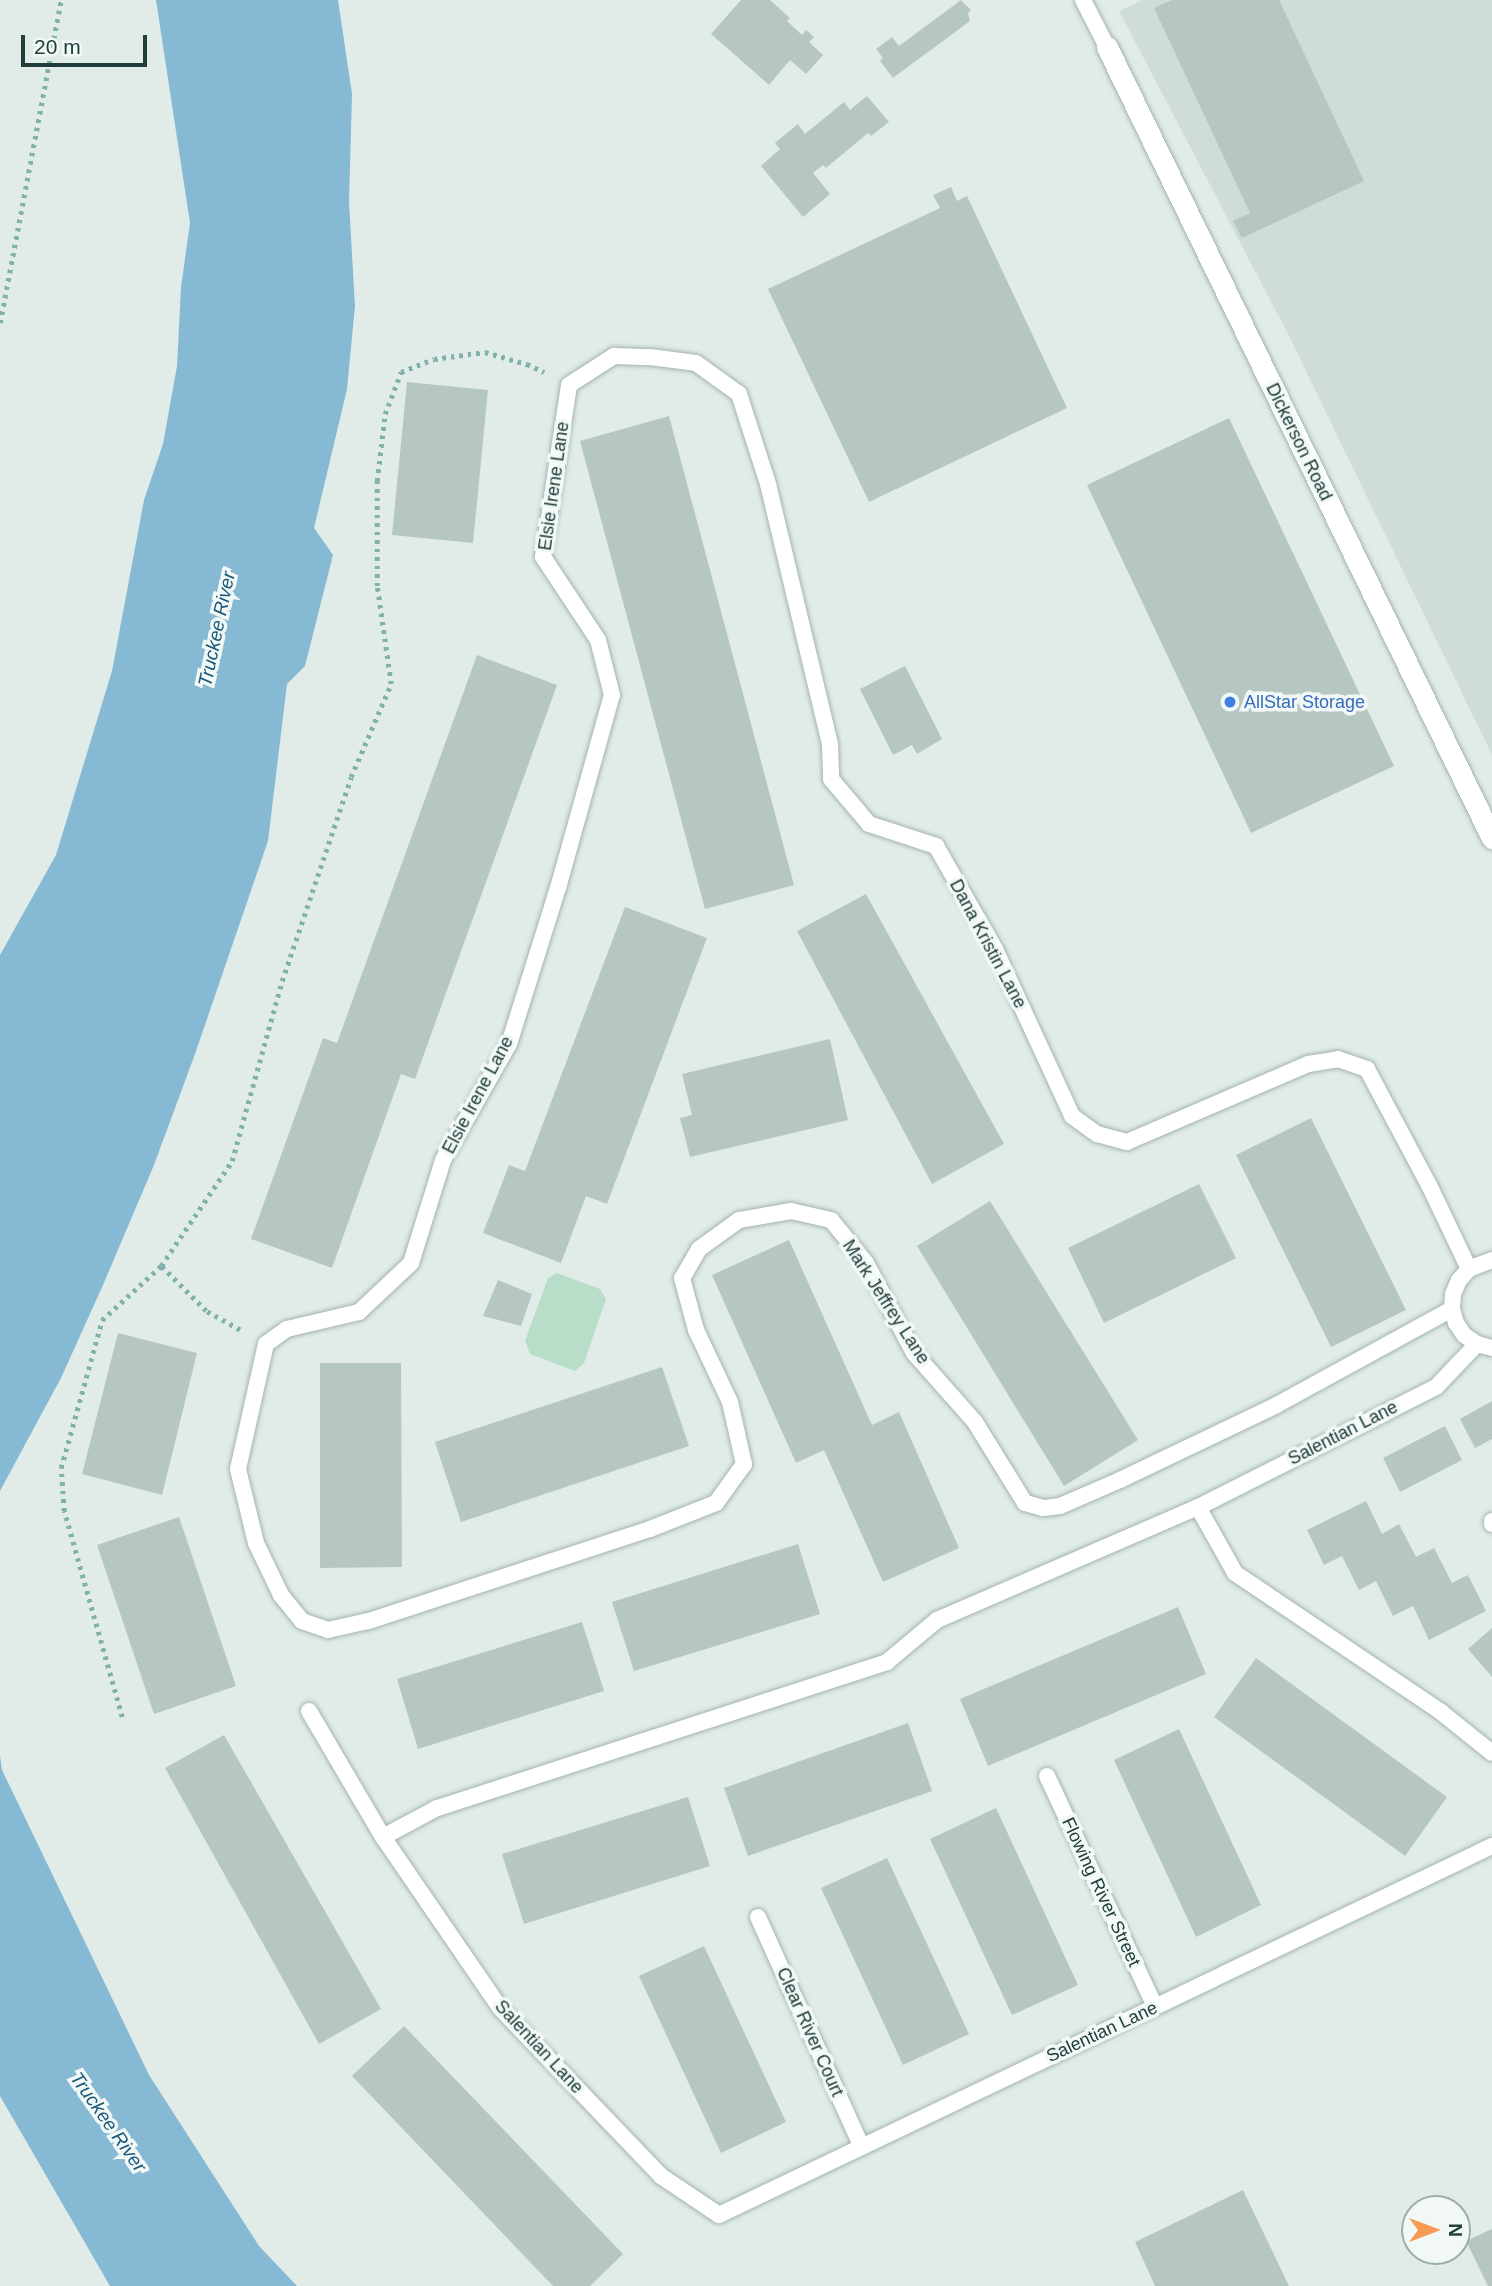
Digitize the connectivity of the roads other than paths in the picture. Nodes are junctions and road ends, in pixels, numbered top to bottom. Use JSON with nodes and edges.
{"nodes":[{"id":1,"x":1083,"y":0,"type":"edge"},
{"id":2,"x":1107,"y":47,"type":"joint"},
{"id":3,"x":569,"y":385,"type":"joint"},
{"id":4,"x":1492,"y":838,"type":"edge"},
{"id":5,"x":1492,"y":1260,"type":"edge"},
{"id":6,"x":1469,"y":1269,"type":"junction"},
{"id":7,"x":1452,"y":1309,"type":"junction"},
{"id":8,"x":1484,"y":1346,"type":"edge"},
{"id":9,"x":1198,"y":1507,"type":"junction"},
{"id":10,"x":368,"y":1621,"type":"joint"},
{"id":11,"x":309,"y":1711,"type":"dead end"},
{"id":12,"x":1492,"y":1753,"type":"edge"},
{"id":13,"x":1047,"y":1776,"type":"dead end"},
{"id":14,"x":383,"y":1837,"type":"junction"},
{"id":15,"x":1492,"y":1846,"type":"edge"},
{"id":16,"x":758,"y":1917,"type":"dead end"},
{"id":17,"x":1155,"y":2007,"type":"junction"},
{"id":18,"x":862,"y":2147,"type":"junction"}],
"edges":[{"from":1,"to":2,"type":"lane"},
{"from":2,"to":4,"type":"street","name":"Dickerson Road"},
{"from":3,"to":6,"type":"lane","name":"Dana Kristin Lane"},
{"from":3,"to":10,"type":"lane","name":"Elsie Irene Lane"},
{"from":5,"to":6,"type":"lane"},
{"from":6,"to":7,"type":"lane"},
{"from":7,"to":8,"type":"lane"},
{"from":7,"to":10,"type":"lane","name":"Mark Jeffrey Lane"},
{"from":8,"to":9,"type":"lane","name":"Salentian Lane"},
{"from":9,"to":12,"type":"lane"},
{"from":9,"to":14,"type":"lane","name":"Salentian Lane"},
{"from":11,"to":14,"type":"lane"},
{"from":13,"to":17,"type":"lane","name":"Flowing River Street"},
{"from":14,"to":18,"type":"lane","name":"Salentian Lane"},
{"from":15,"to":17,"type":"lane","name":"Salentian Lane"},
{"from":16,"to":18,"type":"lane","name":"Clear River Court"},
{"from":17,"to":18,"type":"lane","name":"Salentian Lane"}]}
